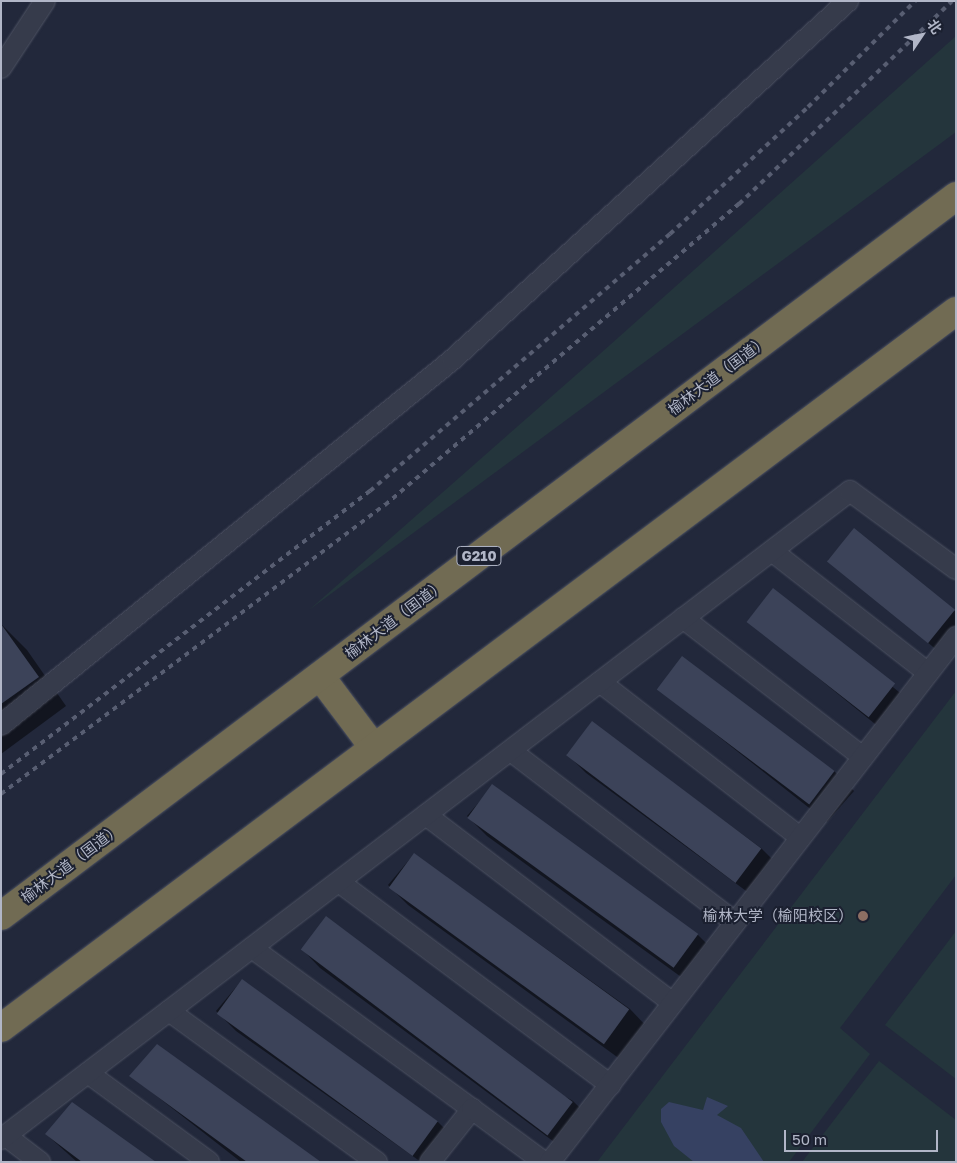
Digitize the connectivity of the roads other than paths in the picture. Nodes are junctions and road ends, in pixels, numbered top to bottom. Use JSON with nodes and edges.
{"nodes":[{"id":1,"x":45,"y":1,"type":"edge"},
{"id":2,"x":848,"y":1,"type":"edge"},
{"id":3,"x":1,"y":68,"type":"edge"},
{"id":4,"x":956,"y":196,"type":"edge"},
{"id":5,"x":956,"y":311,"type":"edge"},
{"id":6,"x":772,"y":550,"type":"junction"},
{"id":7,"x":956,"y":569,"type":"edge"},
{"id":8,"x":683,"y":618,"type":"junction"},
{"id":9,"x":956,"y":637,"type":"edge"},
{"id":10,"x":928,"y":673,"type":"junction"},
{"id":11,"x":320,"y":676,"type":"junction"},
{"id":12,"x":600,"y":682,"type":"junction"},
{"id":13,"x":1,"y":725,"type":"edge"},
{"id":14,"x":374,"y":748,"type":"junction"},
{"id":15,"x":511,"y":750,"type":"junction"},
{"id":16,"x":863,"y":757,"type":"junction"},
{"id":17,"x":426,"y":815,"type":"junction"},
{"id":18,"x":800,"y":837,"type":"junction"},
{"id":19,"x":339,"y":882,"type":"junction"},
{"id":20,"x":1,"y":916,"type":"edge"},
{"id":21,"x":735,"y":922,"type":"junction"},
{"id":22,"x":252,"y":948,"type":"junction"},
{"id":23,"x":673,"y":1002,"type":"junction"},
{"id":24,"x":169,"y":1011,"type":"junction"},
{"id":25,"x":1,"y":1028,"type":"edge"},
{"id":26,"x":88,"y":1073,"type":"junction"},
{"id":27,"x":610,"y":1084,"type":"junction"},
{"id":28,"x":472,"y":1109,"type":"junction"},
{"id":29,"x":3,"y":1137,"type":"edge"},
{"id":30,"x":40,"y":1162,"type":"edge"},
{"id":31,"x":209,"y":1162,"type":"edge"},
{"id":32,"x":377,"y":1162,"type":"edge"},
{"id":33,"x":430,"y":1162,"type":"edge"},
{"id":34,"x":544,"y":1162,"type":"edge"},
{"id":35,"x":550,"y":1162,"type":"edge"}],
"edges":[{"from":1,"to":3,"type":"street"},
{"from":2,"to":13,"type":"street"},
{"from":4,"to":11,"type":"highway","name":"榆林大道（国道）","number":"G210"},
{"from":5,"to":14,"type":"highway"},
{"from":6,"to":7,"type":"street"},
{"from":6,"to":8,"type":"street"},
{"from":6,"to":10,"type":"street"},
{"from":8,"to":12,"type":"street"},
{"from":8,"to":16,"type":"street"},
{"from":9,"to":10,"type":"street"},
{"from":10,"to":16,"type":"street"},
{"from":11,"to":14,"type":"highway"},
{"from":11,"to":20,"type":"highway","name":"榆林大道（国道）","number":"G210"},
{"from":12,"to":15,"type":"street"},
{"from":12,"to":18,"type":"street"},
{"from":14,"to":25,"type":"highway"},
{"from":15,"to":17,"type":"street"},
{"from":15,"to":21,"type":"street"},
{"from":16,"to":18,"type":"street"},
{"from":17,"to":19,"type":"street"},
{"from":17,"to":23,"type":"street"},
{"from":18,"to":21,"type":"street"},
{"from":19,"to":22,"type":"street"},
{"from":19,"to":27,"type":"street"},
{"from":21,"to":23,"type":"street"},
{"from":22,"to":24,"type":"street"},
{"from":22,"to":28,"type":"street"},
{"from":23,"to":27,"type":"street"},
{"from":24,"to":26,"type":"street"},
{"from":24,"to":32,"type":"street"},
{"from":26,"to":29,"type":"street"},
{"from":26,"to":31,"type":"street"},
{"from":27,"to":35,"type":"street"},
{"from":28,"to":33,"type":"street"},
{"from":28,"to":34,"type":"street"},
{"from":29,"to":30,"type":"street"}]}
